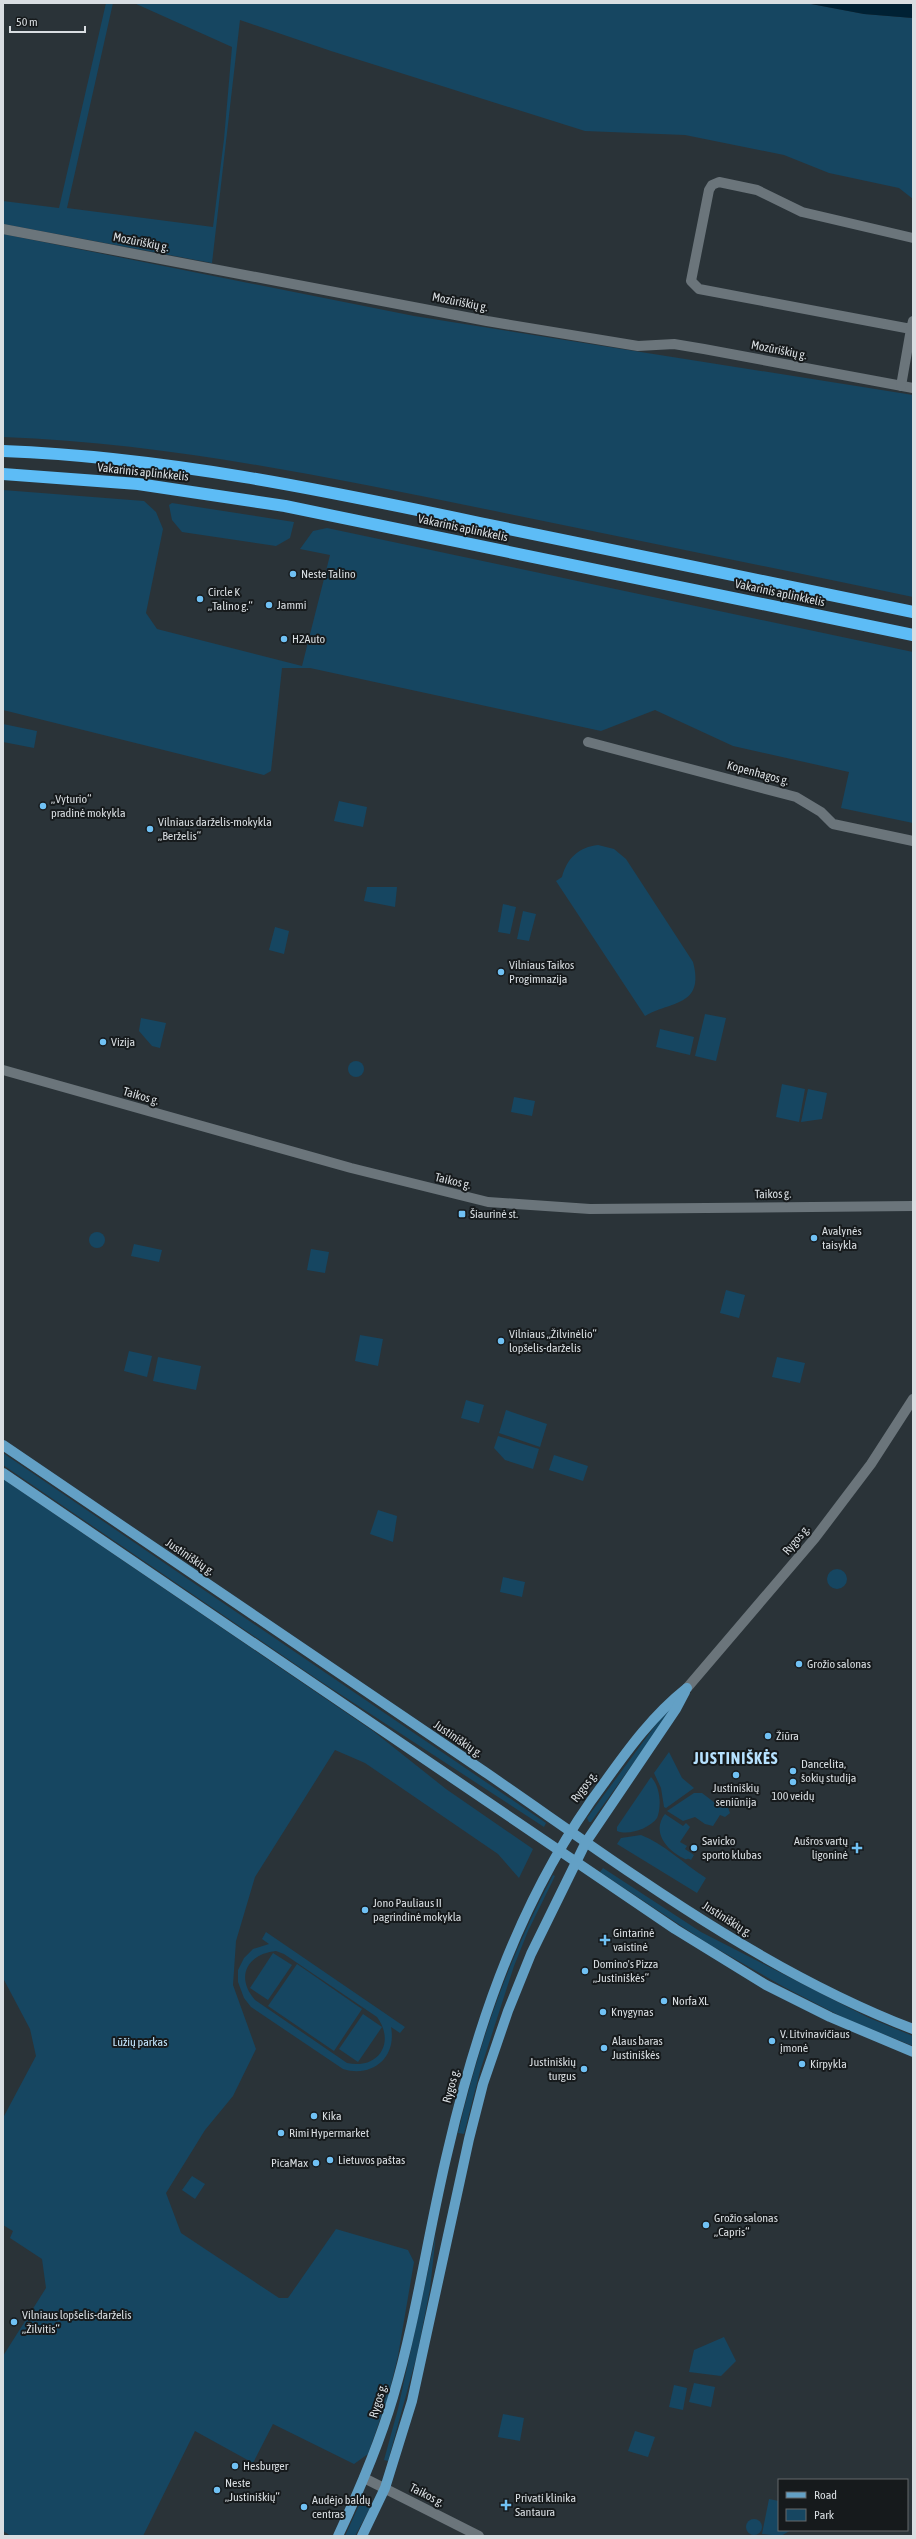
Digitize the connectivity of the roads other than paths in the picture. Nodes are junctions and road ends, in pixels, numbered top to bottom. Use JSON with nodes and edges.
{"nodes":[{"id":1,"x":3,"y":229,"type":"edge"},
{"id":2,"x":913,"y":238,"type":"edge"},
{"id":3,"x":912,"y":325,"type":"edge"},
{"id":4,"x":901,"y":386,"type":"junction"},
{"id":5,"x":913,"y":388,"type":"edge"},
{"id":6,"x":3,"y":451,"type":"edge"},
{"id":7,"x":3,"y":474,"type":"edge"},
{"id":8,"x":913,"y":612,"type":"edge"},
{"id":9,"x":913,"y":635,"type":"edge"},
{"id":10,"x":588,"y":742,"type":"dead end"},
{"id":11,"x":913,"y":841,"type":"edge"},
{"id":12,"x":3,"y":1070,"type":"edge"},
{"id":13,"x":913,"y":1206,"type":"edge"},
{"id":14,"x":913,"y":1399,"type":"edge"},
{"id":15,"x":3,"y":1445,"type":"edge"},
{"id":16,"x":3,"y":1473,"type":"edge"},
{"id":17,"x":687,"y":1688,"type":"junction"},
{"id":18,"x":569,"y":1831,"type":"junction"},
{"id":19,"x":586,"y":1842,"type":"junction"},
{"id":20,"x":558,"y":1850,"type":"junction"},
{"id":21,"x":576,"y":1862,"type":"junction"},
{"id":22,"x":913,"y":2029,"type":"edge"},
{"id":23,"x":913,"y":2052,"type":"edge"},
{"id":24,"x":364,"y":2478,"type":"junction"},
{"id":25,"x":385,"y":2488,"type":"junction"},
{"id":26,"x":338,"y":2536,"type":"edge"},
{"id":27,"x":362,"y":2536,"type":"edge"},
{"id":28,"x":479,"y":2536,"type":"edge"}],
"edges":[{"from":1,"to":4,"type":"street","name":"Mozūriškių g."},
{"from":2,"to":3,"type":"street"},
{"from":3,"to":4,"type":"street"},
{"from":4,"to":5,"type":"street","name":"Mozūriškių g."},
{"from":6,"to":8,"type":"highway","name":"Vakarinis aplinkkelis"},
{"from":7,"to":9,"type":"highway","name":"Vakarinis aplinkkelis"},
{"from":10,"to":11,"type":"street","name":"Kopenhagos g."},
{"from":12,"to":13,"type":"street","name":"Taikos g."},
{"from":14,"to":17,"type":"street","name":"Rygos g."},
{"from":15,"to":18,"type":"main road","name":"Justiniškių g."},
{"from":16,"to":20,"type":"main road"},
{"from":17,"to":18,"type":"main road","name":"Rygos g."},
{"from":17,"to":19,"type":"main road","name":"Rygos g."},
{"from":18,"to":19,"type":"main road","name":"Justiniškių g."},
{"from":18,"to":20,"type":"main road","name":"Rygos g."},
{"from":19,"to":21,"type":"main road","name":"Rygos g."},
{"from":19,"to":22,"type":"main road","name":"Justiniškių g."},
{"from":20,"to":21,"type":"main road"},
{"from":20,"to":24,"type":"main road","name":"Rygos g."},
{"from":21,"to":23,"type":"main road"},
{"from":21,"to":25,"type":"main road","name":"Rygos g."},
{"from":24,"to":25,"type":"street","name":"Taikos g."},
{"from":24,"to":26,"type":"main road","name":"Rygos g."},
{"from":25,"to":27,"type":"main road","name":"Rygos g."},
{"from":25,"to":28,"type":"street","name":"Taikos g."}]}
